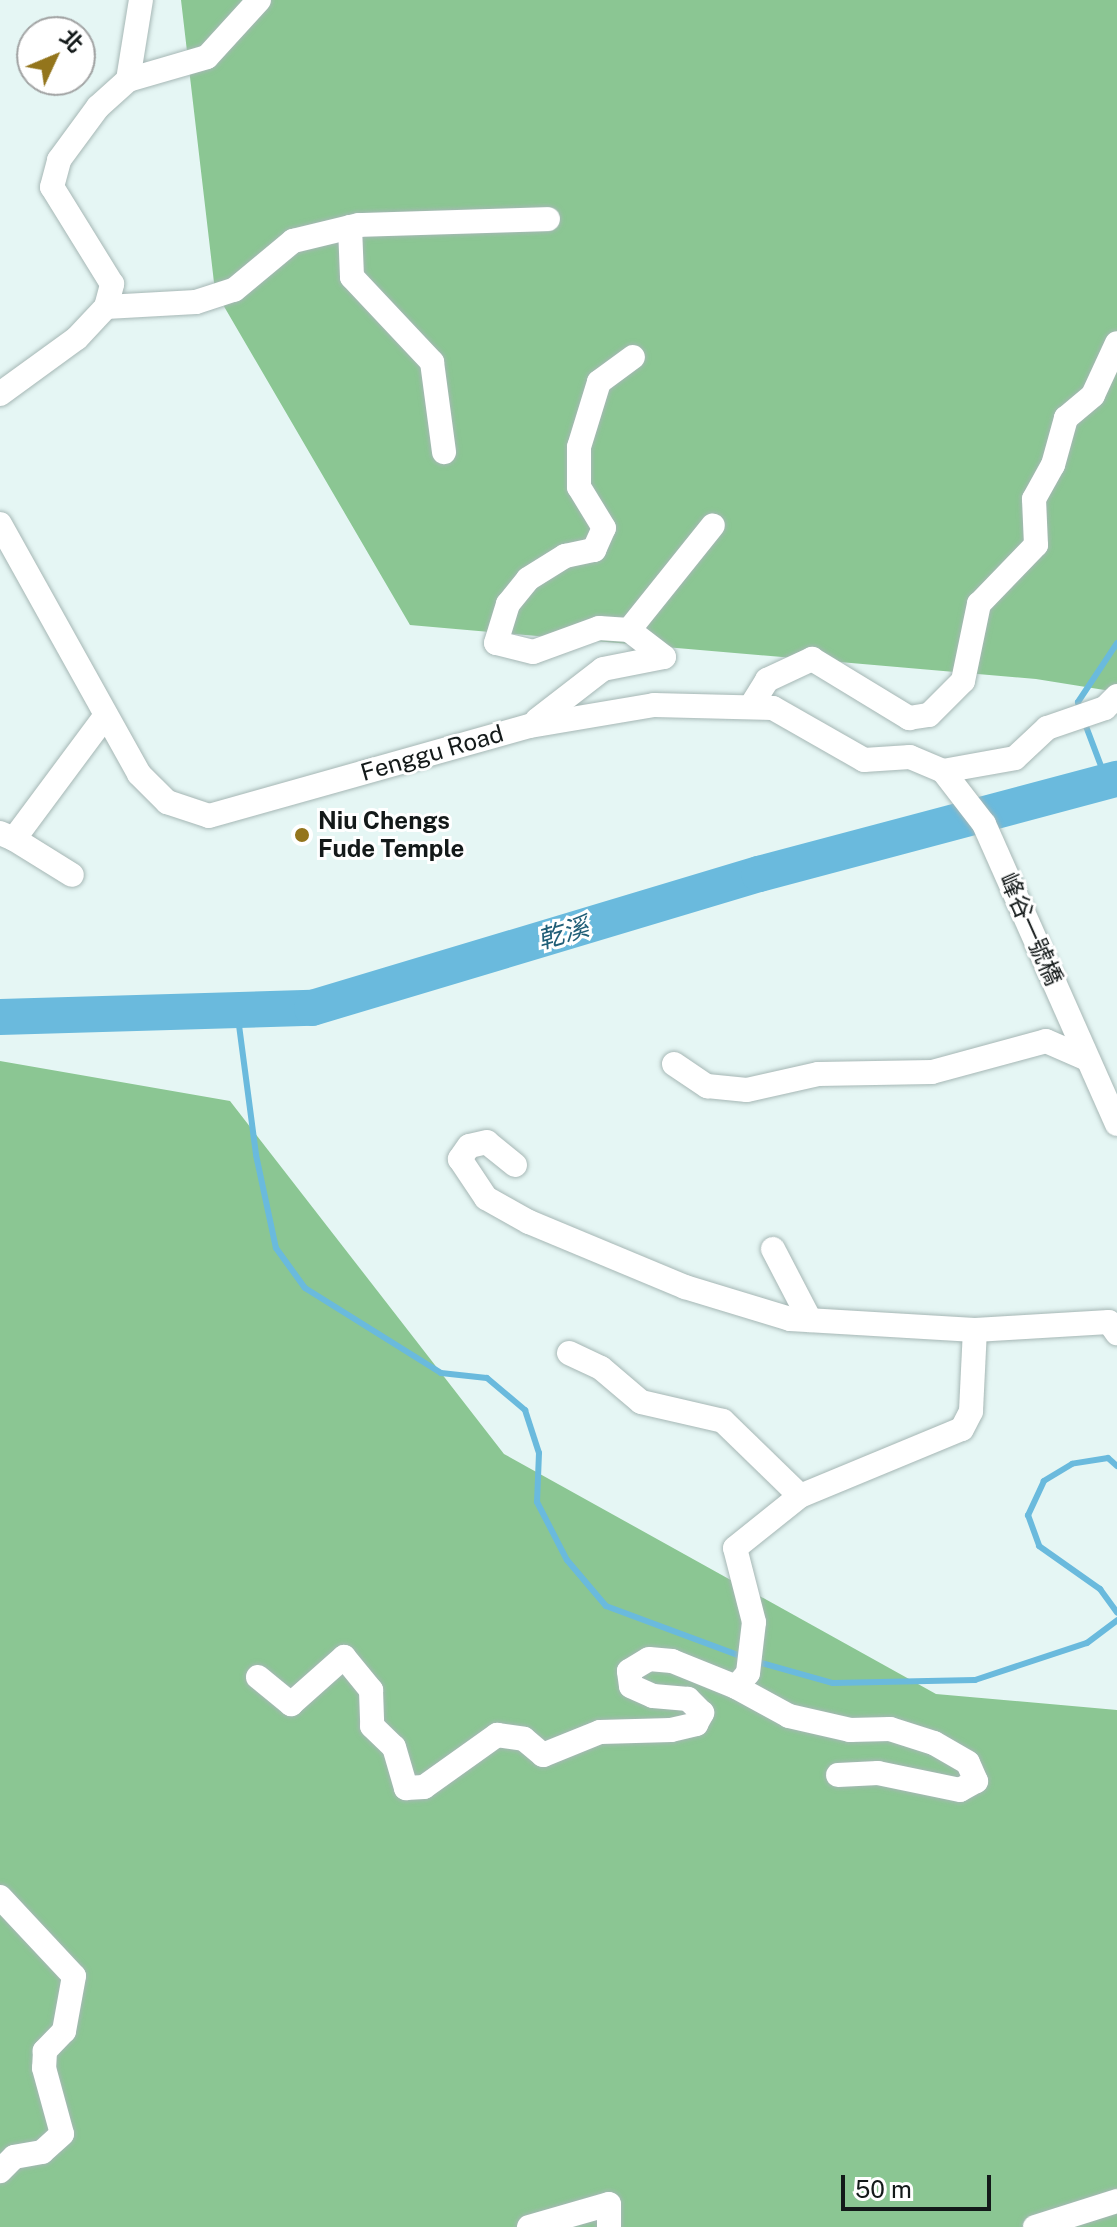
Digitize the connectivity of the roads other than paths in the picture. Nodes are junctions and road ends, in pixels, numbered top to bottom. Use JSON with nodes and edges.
{"nodes":[{"id":1,"x":141,"y":0,"type":"edge"},
{"id":2,"x":259,"y":0,"type":"edge"},
{"id":3,"x":128,"y":80,"type":"junction"},
{"id":4,"x":548,"y":219,"type":"dead end"},
{"id":5,"x":350,"y":227,"type":"junction"},
{"id":6,"x":106,"y":307,"type":"junction"},
{"id":7,"x":1117,"y":343,"type":"edge"},
{"id":8,"x":633,"y":357,"type":"dead end"},
{"id":9,"x":0,"y":394,"type":"edge"},
{"id":10,"x":444,"y":452,"type":"dead end"},
{"id":11,"x":0,"y":524,"type":"edge"},
{"id":12,"x":713,"y":525,"type":"dead end"},
{"id":13,"x":629,"y":630,"type":"junction"},
{"id":14,"x":1117,"y":696,"type":"edge"},
{"id":15,"x":751,"y":706,"type":"junction"},
{"id":16,"x":106,"y":715,"type":"junction"},
{"id":17,"x":530,"y":726,"type":"junction"},
{"id":18,"x":944,"y":772,"type":"junction"},
{"id":19,"x":7,"y":836,"type":"edge"},
{"id":20,"x":72,"y":875,"type":"dead end"},
{"id":21,"x":1087,"y":1059,"type":"junction"},
{"id":22,"x":674,"y":1064,"type":"dead end"},
{"id":23,"x":1117,"y":1124,"type":"edge"},
{"id":24,"x":515,"y":1165,"type":"dead end"},
{"id":25,"x":773,"y":1249,"type":"dead end"},
{"id":26,"x":810,"y":1320,"type":"junction"},
{"id":27,"x":975,"y":1330,"type":"junction"},
{"id":28,"x":1117,"y":1333,"type":"edge"},
{"id":29,"x":569,"y":1353,"type":"dead end"},
{"id":30,"x":800,"y":1496,"type":"junction"},
{"id":31,"x":258,"y":1677,"type":"dead end"},
{"id":32,"x":742,"y":1680,"type":"junction"},
{"id":33,"x":838,"y":1775,"type":"dead end"},
{"id":34,"x":0,"y":1897,"type":"edge"},
{"id":35,"x":0,"y":2171,"type":"edge"},
{"id":36,"x":1117,"y":2201,"type":"edge"},
{"id":37,"x":529,"y":2227,"type":"edge"},
{"id":38,"x":609,"y":2227,"type":"edge"},
{"id":39,"x":1035,"y":2227,"type":"edge"}],
"edges":[{"from":1,"to":3,"type":"street"},
{"from":2,"to":3,"type":"street"},
{"from":3,"to":6,"type":"street"},
{"from":4,"to":5,"type":"street"},
{"from":5,"to":6,"type":"street"},
{"from":5,"to":10,"type":"street"},
{"from":6,"to":9,"type":"street"},
{"from":7,"to":15,"type":"street"},
{"from":8,"to":13,"type":"street"},
{"from":11,"to":16,"type":"street","name":"Fenggu Road"},
{"from":12,"to":13,"type":"street"},
{"from":13,"to":17,"type":"street"},
{"from":14,"to":18,"type":"street"},
{"from":15,"to":17,"type":"street","name":"Fenggu Road"},
{"from":15,"to":18,"type":"street","name":"Fenggu Road"},
{"from":16,"to":17,"type":"street","name":"Fenggu Road"},
{"from":16,"to":19,"type":"street"},
{"from":18,"to":21,"type":"street","name":"峰谷一號橋"},
{"from":19,"to":20,"type":"street"},
{"from":21,"to":22,"type":"street"},
{"from":21,"to":23,"type":"street"},
{"from":24,"to":26,"type":"street"},
{"from":25,"to":26,"type":"street"},
{"from":26,"to":27,"type":"street"},
{"from":27,"to":28,"type":"street"},
{"from":27,"to":30,"type":"street"},
{"from":29,"to":30,"type":"street"},
{"from":30,"to":32,"type":"street"},
{"from":31,"to":32,"type":"street"},
{"from":32,"to":33,"type":"street"},
{"from":34,"to":35,"type":"street"},
{"from":36,"to":39,"type":"street"},
{"from":37,"to":38,"type":"street"}]}
